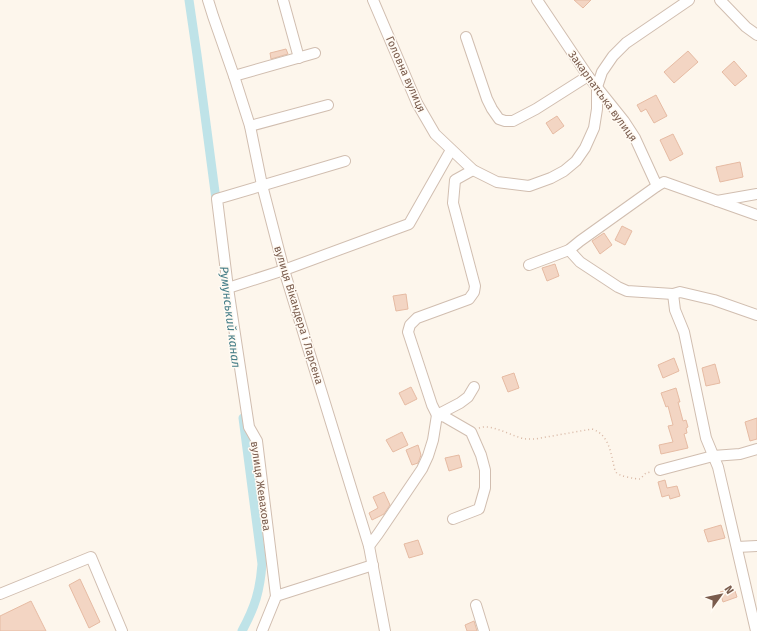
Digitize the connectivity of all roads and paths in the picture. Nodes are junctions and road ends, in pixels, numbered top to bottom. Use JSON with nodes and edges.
{"nodes":[{"id":1,"x":208,"y":0,"type":"edge"},
{"id":2,"x":283,"y":0,"type":"edge"},
{"id":3,"x":373,"y":0,"type":"edge"},
{"id":4,"x":536,"y":0,"type":"edge"},
{"id":5,"x":688,"y":0,"type":"edge"},
{"id":6,"x":720,"y":0,"type":"edge"},
{"id":7,"x":757,"y":35,"type":"edge"},
{"id":8,"x":466,"y":37,"type":"dead end"},
{"id":9,"x":315,"y":53,"type":"dead end"},
{"id":10,"x":299,"y":58,"type":"junction"},
{"id":11,"x":234,"y":76,"type":"junction"},
{"id":12,"x":588,"y":76,"type":"junction"},
{"id":13,"x":597,"y":88,"type":"junction"},
{"id":14,"x":328,"y":105,"type":"dead end"},
{"id":15,"x":250,"y":126,"type":"junction"},
{"id":16,"x":451,"y":150,"type":"junction"},
{"id":17,"x":345,"y":161,"type":"dead end"},
{"id":18,"x":473,"y":170,"type":"junction"},
{"id":19,"x":262,"y":185,"type":"junction"},
{"id":20,"x":657,"y":186,"type":"junction"},
{"id":21,"x":757,"y":194,"type":"edge"},
{"id":22,"x":716,"y":201,"type":"junction"},
{"id":23,"x":757,"y":215,"type":"edge"},
{"id":24,"x":568,"y":250,"type":"junction"},
{"id":25,"x":529,"y":265,"type":"dead end"},
{"id":26,"x":284,"y":270,"type":"junction"},
{"id":27,"x":228,"y":288,"type":"junction"},
{"id":28,"x":673,"y":294,"type":"junction"},
{"id":29,"x":757,"y":315,"type":"edge"},
{"id":30,"x":474,"y":387,"type":"dead end"},
{"id":31,"x":437,"y":415,"type":"junction"},
{"id":32,"x":471,"y":432,"type":"junction"},
{"id":33,"x":757,"y":449,"type":"edge"},
{"id":34,"x":713,"y":456,"type":"junction"},
{"id":35,"x":660,"y":470,"type":"joint"},
{"id":36,"x":453,"y":520,"type":"dead end"},
{"id":37,"x":369,"y":546,"type":"junction"},
{"id":38,"x":757,"y":546,"type":"edge"},
{"id":39,"x":737,"y":547,"type":"junction"},
{"id":40,"x":373,"y":564,"type":"junction"},
{"id":41,"x":0,"y":594,"type":"edge"},
{"id":42,"x":276,"y":596,"type":"junction"},
{"id":43,"x":476,"y":605,"type":"dead end"},
{"id":44,"x":122,"y":631,"type":"edge"},
{"id":45,"x":262,"y":631,"type":"edge"},
{"id":46,"x":385,"y":631,"type":"edge"},
{"id":47,"x":484,"y":631,"type":"edge"},
{"id":48,"x":756,"y":631,"type":"edge"}],
"edges":[{"from":1,"to":11,"type":"street","name":"вулиця Вікандера і Ларсена"},
{"from":2,"to":10,"type":"street"},
{"from":3,"to":16,"type":"street","name":"Головна вулиця"},
{"from":4,"to":12,"type":"street","name":"Закарпатська вулиця"},
{"from":5,"to":13,"type":"street","name":"Головна вулиця"},
{"from":6,"to":7,"type":"street"},
{"from":8,"to":12,"type":"street"},
{"from":9,"to":10,"type":"street"},
{"from":10,"to":11,"type":"street"},
{"from":11,"to":15,"type":"street","name":"вулиця Вікандера і Ларсена"},
{"from":12,"to":13,"type":"street","name":"Закарпатська вулиця"},
{"from":13,"to":18,"type":"street","name":"Головна вулиця"},
{"from":13,"to":20,"type":"street","name":"Закарпатська вулиця"},
{"from":14,"to":15,"type":"street"},
{"from":15,"to":19,"type":"street","name":"вулиця Вікандера і Ларсена"},
{"from":16,"to":18,"type":"street","name":"Головна вулиця"},
{"from":16,"to":26,"type":"street"},
{"from":17,"to":19,"type":"street"},
{"from":18,"to":31,"type":"street"},
{"from":19,"to":26,"type":"street","name":"вулиця Вікандера і Ларсена"},
{"from":19,"to":27,"type":"street","name":"вулиця Жевахова"},
{"from":20,"to":22,"type":"street"},
{"from":20,"to":24,"type":"street"},
{"from":21,"to":22,"type":"street"},
{"from":22,"to":23,"type":"street"},
{"from":24,"to":25,"type":"street"},
{"from":24,"to":28,"type":"street"},
{"from":26,"to":27,"type":"street"},
{"from":26,"to":37,"type":"street","name":"вулиця Вікандера і Ларсена"},
{"from":27,"to":42,"type":"street","name":"вулиця Жевахова"},
{"from":28,"to":29,"type":"street"},
{"from":28,"to":34,"type":"street"},
{"from":30,"to":31,"type":"street"},
{"from":31,"to":32,"type":"street"},
{"from":31,"to":37,"type":"street"},
{"from":32,"to":35,"type":"path"},
{"from":32,"to":36,"type":"street"},
{"from":33,"to":34,"type":"street"},
{"from":34,"to":35,"type":"street"},
{"from":34,"to":39,"type":"street"},
{"from":37,"to":40,"type":"street","name":"вулиця Вікандера і Ларсена"},
{"from":38,"to":39,"type":"street"},
{"from":39,"to":48,"type":"street"},
{"from":40,"to":42,"type":"street"},
{"from":40,"to":46,"type":"street","name":"вулиця Вікандера і Ларсена"},
{"from":41,"to":44,"type":"street"},
{"from":42,"to":45,"type":"street","name":"вулиця Жевахова"},
{"from":43,"to":47,"type":"street"}]}
